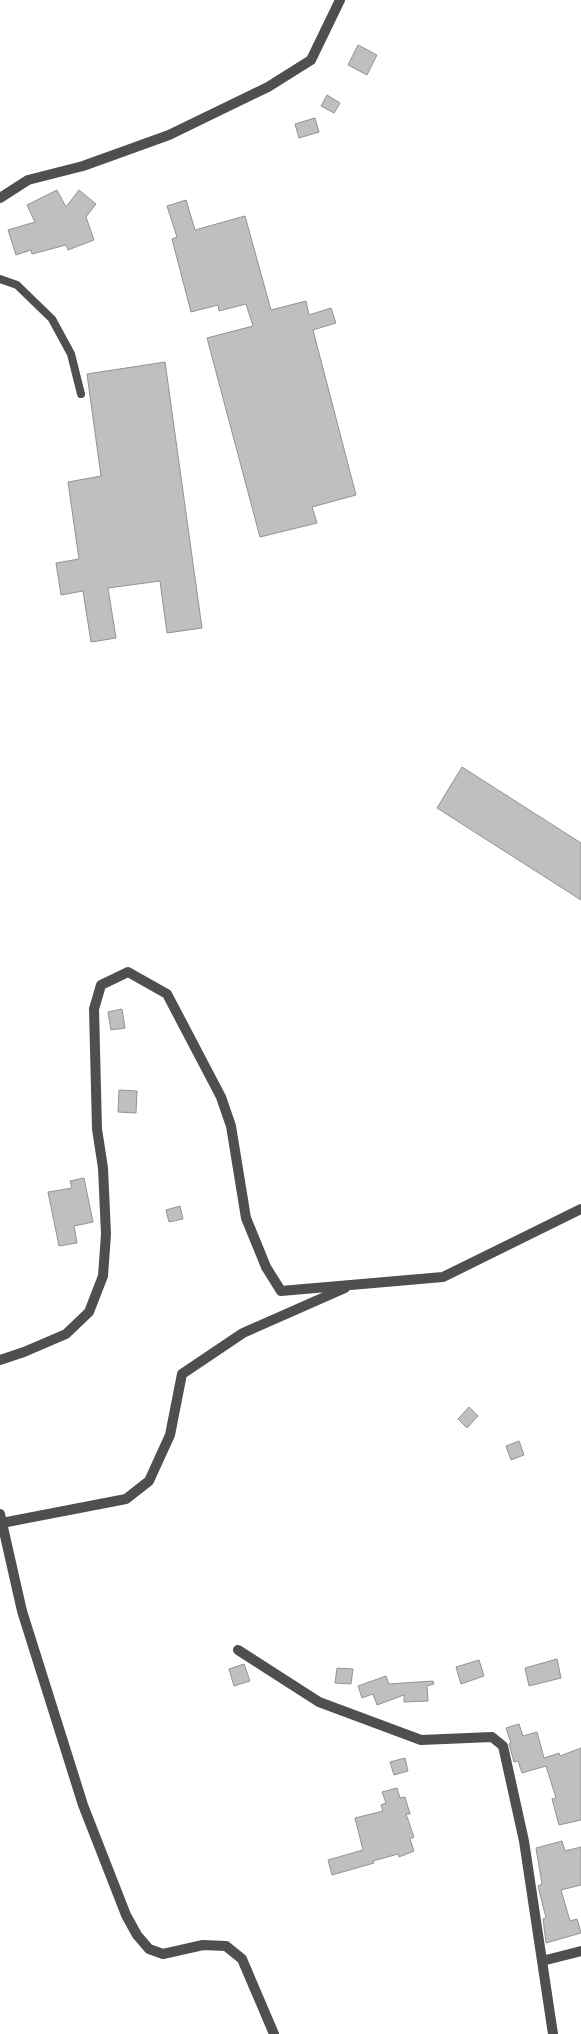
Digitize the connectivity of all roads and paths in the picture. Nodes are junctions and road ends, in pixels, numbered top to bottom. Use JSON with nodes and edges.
{"nodes":[{"id":1,"x":340,"y":0,"type":"edge"},
{"id":2,"x":0,"y":198,"type":"edge"},
{"id":3,"x":0,"y":279,"type":"edge"},
{"id":4,"x":81,"y":394,"type":"dead end"},
{"id":5,"x":581,"y":1210,"type":"edge"},
{"id":6,"x":353,"y":1285,"type":"junction"},
{"id":7,"x":0,"y":1360,"type":"edge"},
{"id":8,"x":1,"y":1519,"type":"edge"},
{"id":9,"x":238,"y":1650,"type":"dead end"},
{"id":10,"x":581,"y":1951,"type":"edge"},
{"id":11,"x":542,"y":1961,"type":"junction"},
{"id":12,"x":274,"y":2034,"type":"edge"},
{"id":13,"x":553,"y":2034,"type":"edge"}],
"edges":[{"from":1,"to":2,"type":"street"},
{"from":3,"to":4,"type":"lane"},
{"from":5,"to":6,"type":"street"},
{"from":6,"to":7,"type":"street"},
{"from":6,"to":8,"type":"street"},
{"from":8,"to":12,"type":"street"},
{"from":9,"to":11,"type":"street"},
{"from":10,"to":11,"type":"street"},
{"from":11,"to":13,"type":"street"}]}
